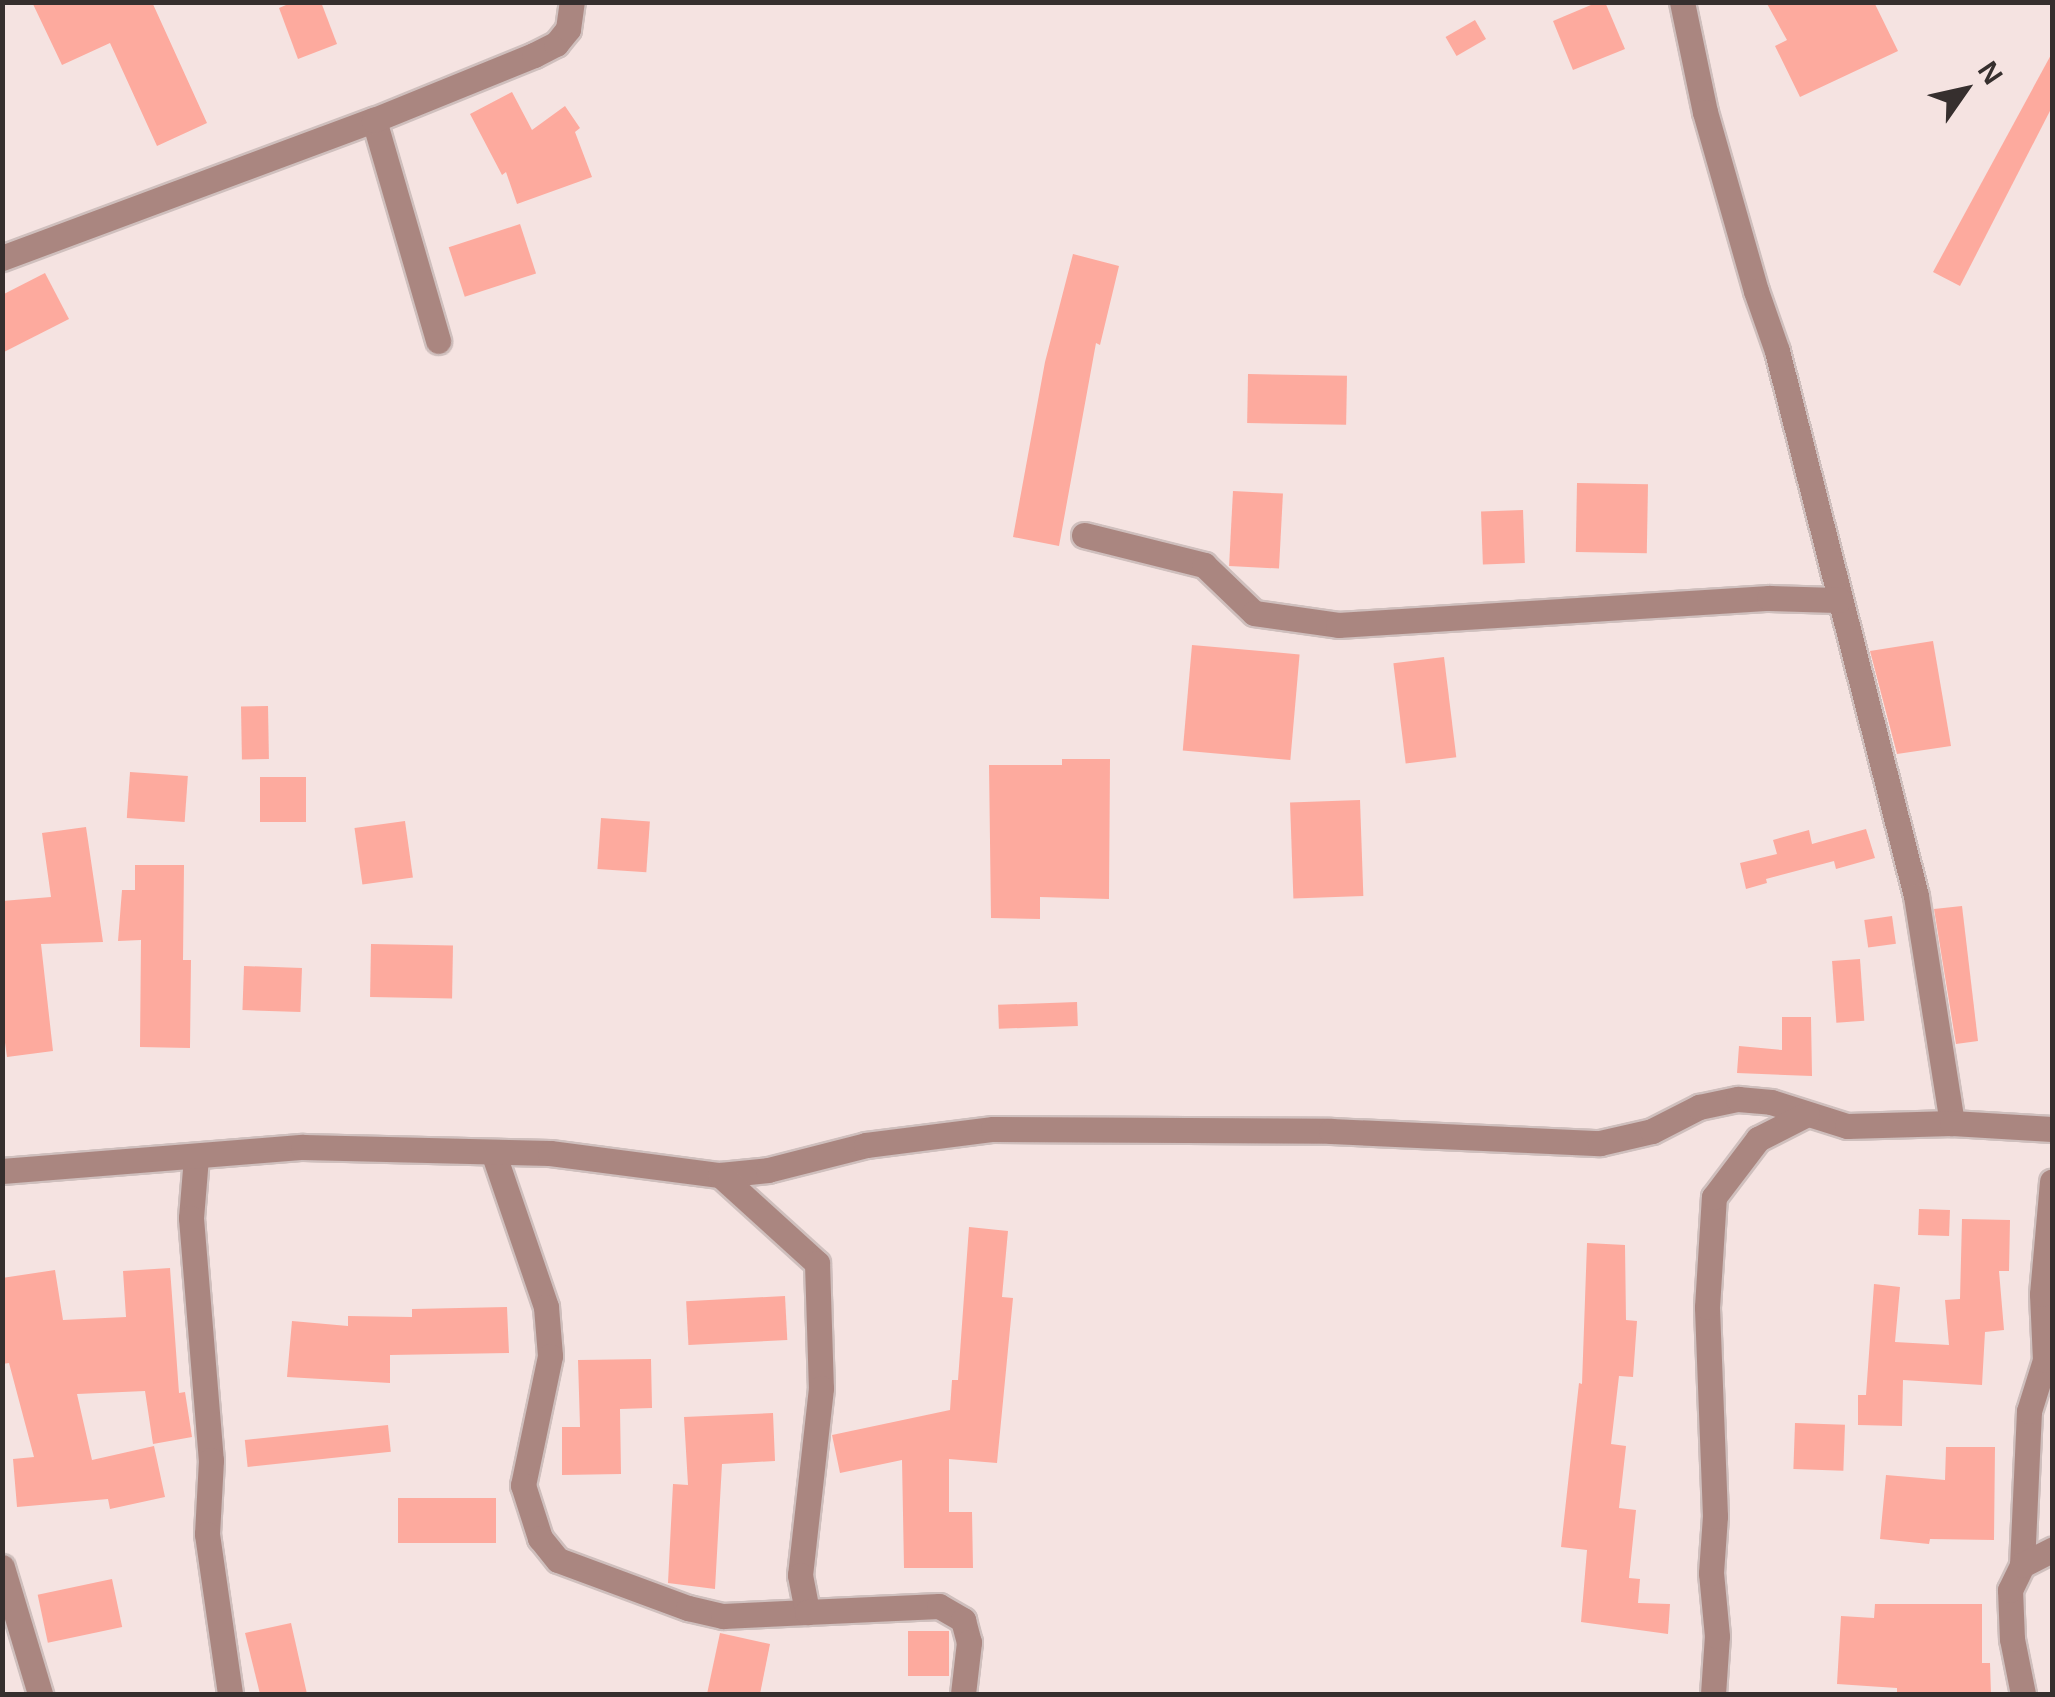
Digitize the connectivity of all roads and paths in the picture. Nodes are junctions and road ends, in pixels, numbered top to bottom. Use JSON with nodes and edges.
{"nodes":[{"id":1,"x":572,"y":2,"type":"edge"},
{"id":2,"x":1682,"y":2,"type":"edge"},
{"id":3,"x":374,"y":120,"type":"junction"},
{"id":4,"x":2,"y":258,"type":"edge"},
{"id":5,"x":438,"y":340,"type":"dead end"},
{"id":6,"x":1084,"y":535,"type":"dead end"},
{"id":7,"x":1840,"y":600,"type":"junction"},
{"id":8,"x":1808,"y":1114,"type":"junction"},
{"id":9,"x":1952,"y":1123,"type":"junction"},
{"id":10,"x":2052,"y":1129,"type":"edge"},
{"id":11,"x":492,"y":1152,"type":"junction"},
{"id":12,"x":196,"y":1156,"type":"junction"},
{"id":13,"x":2,"y":1171,"type":"edge"},
{"id":14,"x":720,"y":1174,"type":"junction"},
{"id":15,"x":2052,"y":1181,"type":"edge"},
{"id":16,"x":2052,"y":1550,"type":"edge"},
{"id":17,"x":2022,"y":1565,"type":"junction"},
{"id":18,"x":2,"y":1567,"type":"edge"},
{"id":19,"x":807,"y":1612,"type":"junction"},
{"id":20,"x":40,"y":1694,"type":"edge"},
{"id":21,"x":230,"y":1694,"type":"edge"},
{"id":22,"x":963,"y":1694,"type":"edge"},
{"id":23,"x":1713,"y":1694,"type":"edge"},
{"id":24,"x":2022,"y":1694,"type":"edge"}],
"edges":[{"from":1,"to":3,"type":"street"},
{"from":2,"to":7,"type":"street"},
{"from":3,"to":4,"type":"street"},
{"from":3,"to":5,"type":"street"},
{"from":6,"to":7,"type":"street"},
{"from":7,"to":9,"type":"street"},
{"from":8,"to":9,"type":"street"},
{"from":8,"to":14,"type":"street"},
{"from":8,"to":23,"type":"street"},
{"from":9,"to":10,"type":"street"},
{"from":11,"to":12,"type":"street"},
{"from":11,"to":14,"type":"street"},
{"from":11,"to":19,"type":"street"},
{"from":12,"to":13,"type":"street"},
{"from":12,"to":21,"type":"street"},
{"from":14,"to":19,"type":"street"},
{"from":15,"to":17,"type":"street"},
{"from":16,"to":17,"type":"street"},
{"from":17,"to":24,"type":"street"},
{"from":18,"to":20,"type":"street"},
{"from":19,"to":22,"type":"street"}]}
